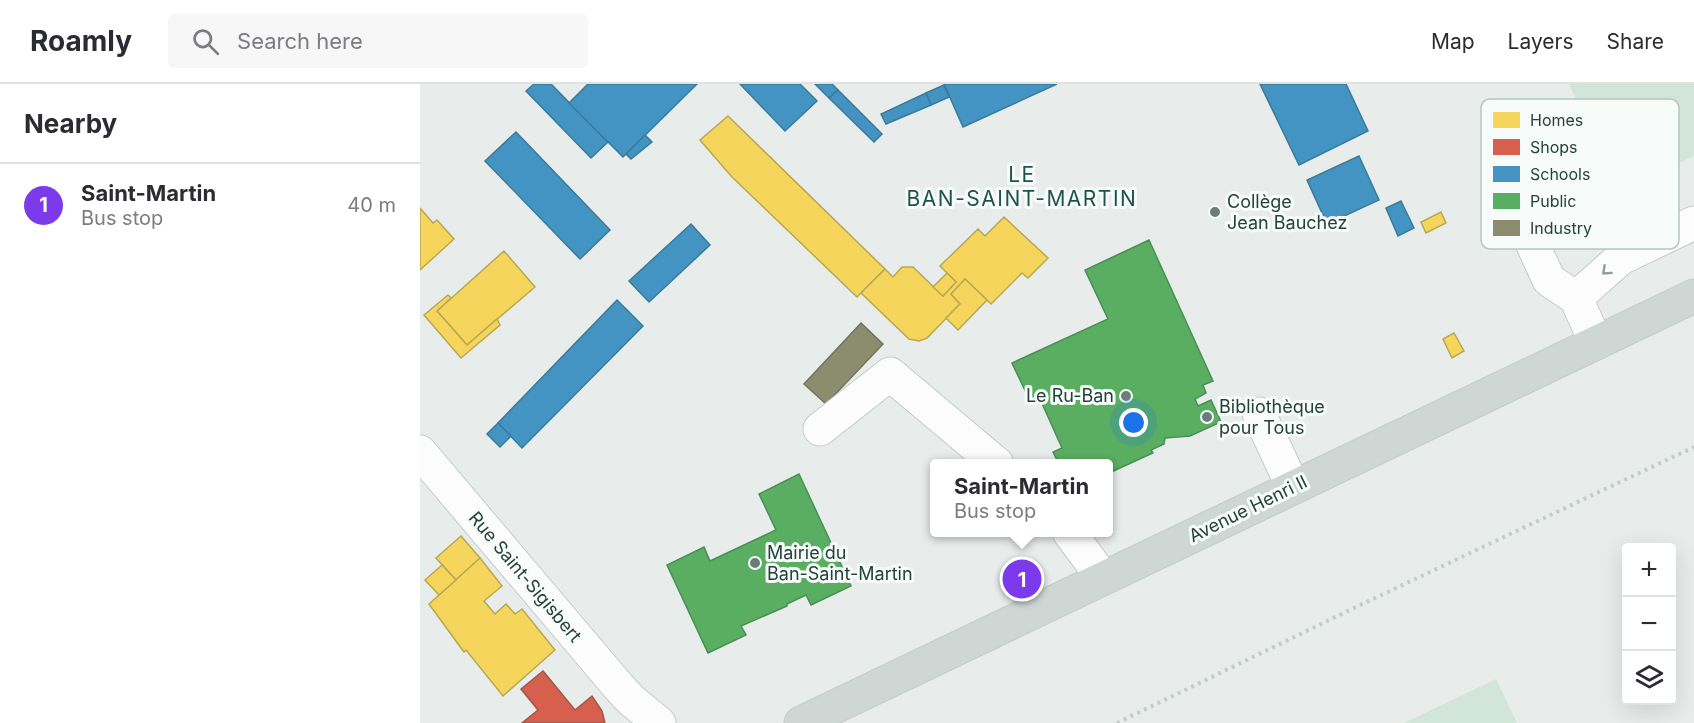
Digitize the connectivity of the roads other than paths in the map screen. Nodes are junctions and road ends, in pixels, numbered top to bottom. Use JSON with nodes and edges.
{"nodes":[{"id":1,"x":1694,"y":223,"type":"edge"},
{"id":2,"x":1679,"y":230,"type":"edge"},
{"id":3,"x":1535,"y":249,"type":"edge"},
{"id":4,"x":1640,"y":249,"type":"edge"},
{"id":5,"x":1694,"y":296,"type":"edge"},
{"id":6,"x":1576,"y":298,"type":"junction"},
{"id":7,"x":1596,"y":343,"type":"junction"},
{"id":8,"x":1259,"y":414,"type":"dead end"},
{"id":9,"x":820,"y":429,"type":"dead end"},
{"id":10,"x":420,"y":452,"type":"edge"},
{"id":11,"x":991,"y":459,"type":"edge"},
{"id":12,"x":1293,"y":487,"type":"junction"},
{"id":13,"x":1073,"y":537,"type":"edge"},
{"id":14,"x":1103,"y":578,"type":"junction"},
{"id":15,"x":632,"y":712,"type":"edge"},
{"id":16,"x":659,"y":723,"type":"edge"},
{"id":17,"x":801,"y":723,"type":"edge"}],
"edges":[{"from":1,"to":2,"type":"street","one_way":true},
{"from":3,"to":6,"type":"street"},
{"from":4,"to":6,"type":"street","one_way":true},
{"from":5,"to":7,"type":"main road","name":"Avenue Henri II"},
{"from":6,"to":7,"type":"street"},
{"from":7,"to":12,"type":"main road","name":"Avenue Henri II"},
{"from":8,"to":12,"type":"street"},
{"from":9,"to":11,"type":"street"},
{"from":10,"to":15,"type":"street","name":"Rue Saint-Sigisbert"},
{"from":12,"to":14,"type":"main road","name":"Avenue Henri II"},
{"from":13,"to":14,"type":"street"},
{"from":14,"to":17,"type":"main road","name":"Avenue Henri II"},
{"from":15,"to":16,"type":"street","name":"Rue Saint-Sigisbert"}]}
